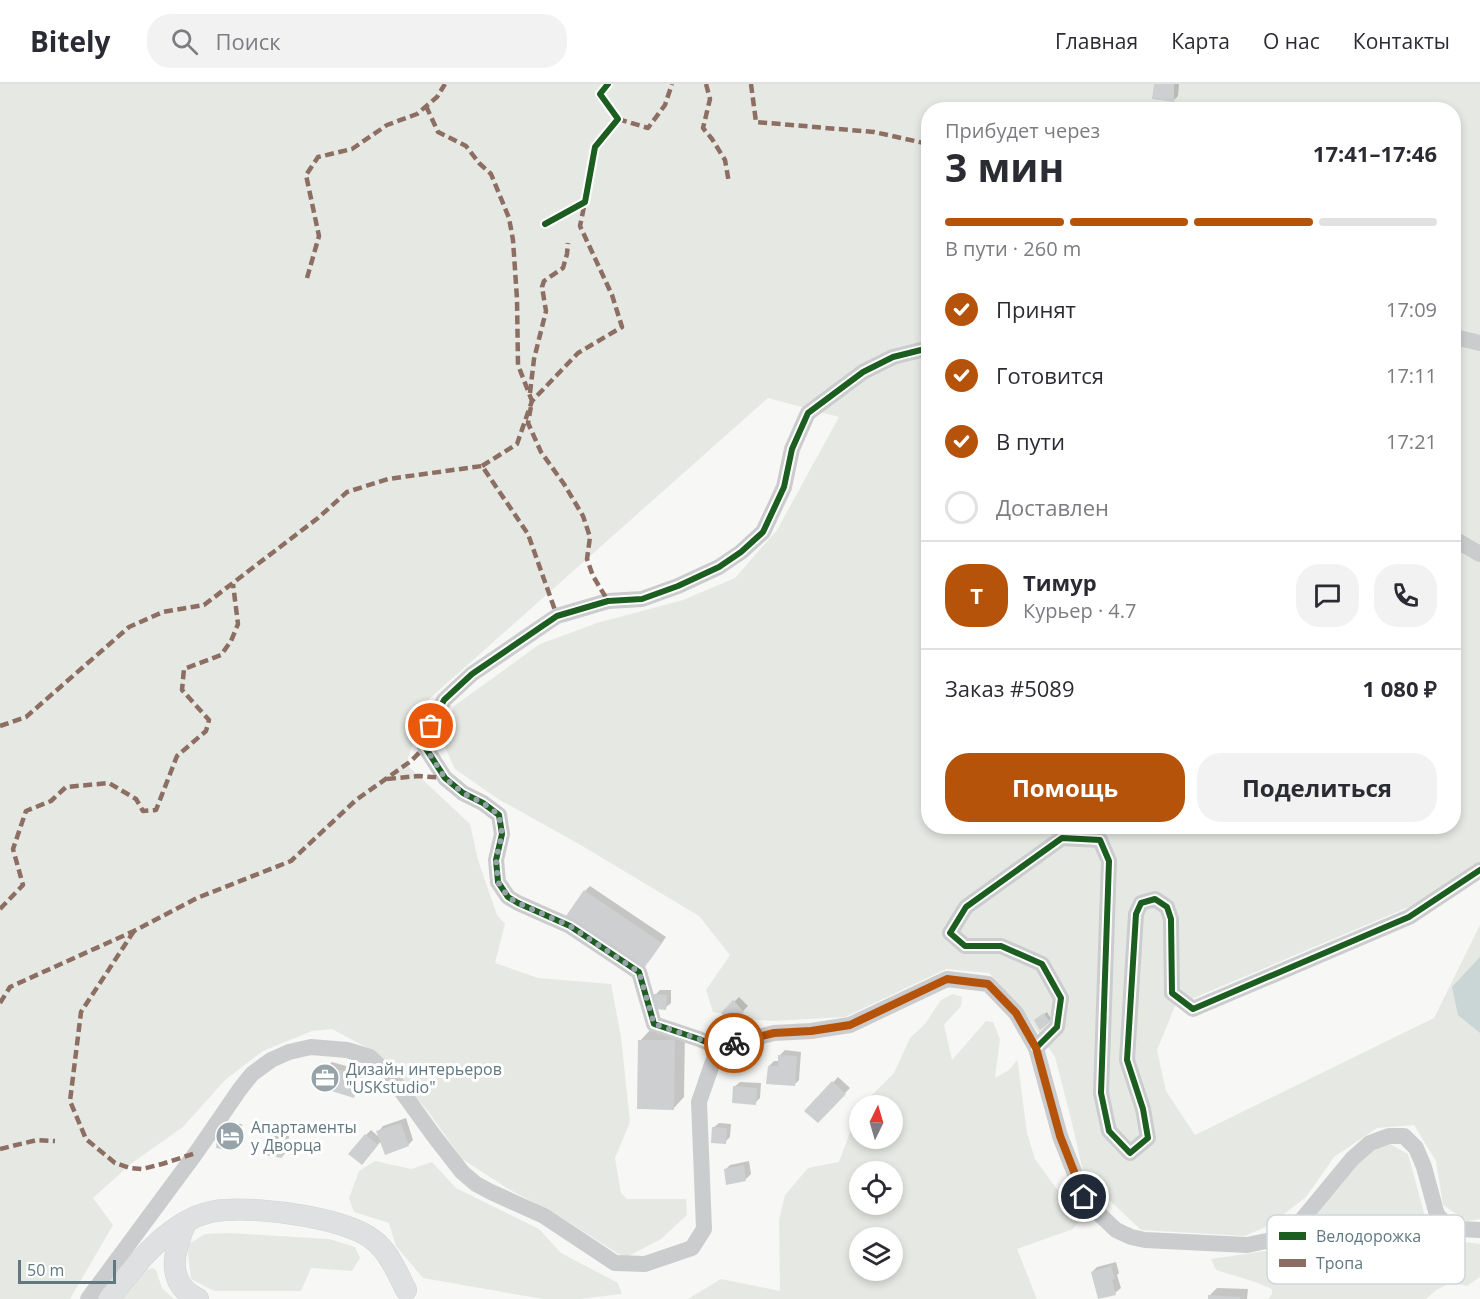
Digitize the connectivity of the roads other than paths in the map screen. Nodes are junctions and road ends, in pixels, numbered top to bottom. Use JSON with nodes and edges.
{"nodes":[{"id":1,"x":1461,"y":339,"type":"edge"},
{"id":2,"x":1480,"y":343,"type":"edge"},
{"id":3,"x":921,"y":350,"type":"edge"},
{"id":4,"x":1461,"y":543,"type":"edge"},
{"id":5,"x":1480,"y":554,"type":"edge"},
{"id":6,"x":1480,"y":870,"type":"edge"},
{"id":7,"x":718,"y":1047,"type":"junction"},
{"id":8,"x":1036,"y":1048,"type":"junction"},
{"id":9,"x":1306,"y":1215,"type":"edge"},
{"id":10,"x":1437,"y":1215,"type":"edge"},
{"id":11,"x":186,"y":1222,"type":"junction"},
{"id":12,"x":1465,"y":1229,"type":"edge"},
{"id":13,"x":1480,"y":1230,"type":"edge"},
{"id":14,"x":1267,"y":1241,"type":"edge"},
{"id":15,"x":406,"y":1290,"type":"dead end"},
{"id":16,"x":88,"y":1299,"type":"edge"},
{"id":17,"x":109,"y":1299,"type":"edge"},
{"id":18,"x":198,"y":1299,"type":"edge"}],
"edges":[{"from":1,"to":2,"type":"street"},
{"from":3,"to":7,"type":"street"},
{"from":4,"to":5,"type":"street"},
{"from":6,"to":8,"type":"street"},
{"from":7,"to":8,"type":"street"},
{"from":7,"to":16,"type":"street"},
{"from":8,"to":14,"type":"street"},
{"from":9,"to":10,"type":"street"},
{"from":11,"to":15,"type":"main road"},
{"from":11,"to":17,"type":"main road"},
{"from":11,"to":18,"type":"main road"},
{"from":12,"to":13,"type":"street"}]}
